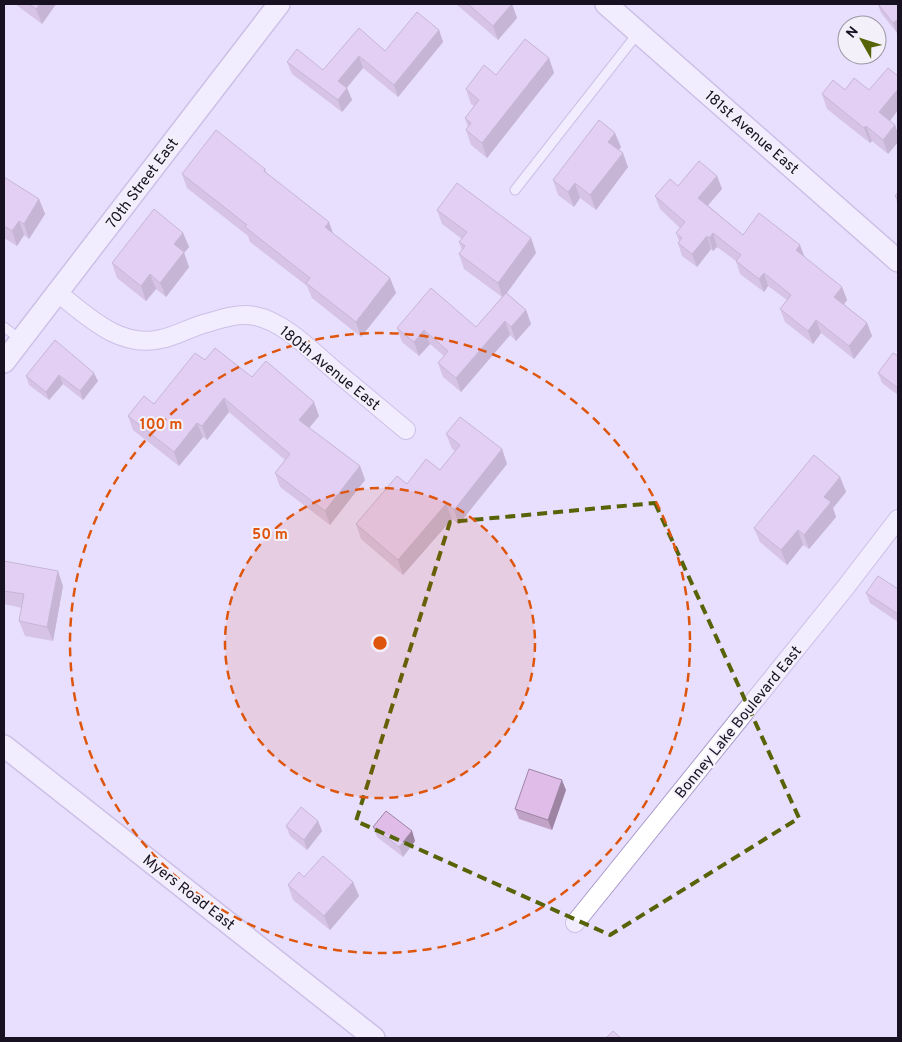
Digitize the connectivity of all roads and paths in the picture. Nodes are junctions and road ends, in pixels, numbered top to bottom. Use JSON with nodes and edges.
{"nodes":[{"id":1,"x":279,"y":4,"type":"edge"},
{"id":2,"x":606,"y":4,"type":"edge"},
{"id":3,"x":638,"y":32,"type":"junction"},
{"id":4,"x":515,"y":190,"type":"dead end"},
{"id":5,"x":898,"y":261,"type":"edge"},
{"id":6,"x":58,"y":292,"type":"junction"},
{"id":7,"x":4,"y":327,"type":"edge"},
{"id":8,"x":21,"y":340,"type":"junction"},
{"id":9,"x":4,"y":362,"type":"edge"},
{"id":10,"x":406,"y":430,"type":"dead end"},
{"id":11,"x":898,"y":519,"type":"edge"},
{"id":12,"x":4,"y":746,"type":"edge"},
{"id":13,"x":576,"y":923,"type":"dead end"},
{"id":14,"x":374,"y":1038,"type":"edge"}],
"edges":[{"from":1,"to":6,"type":"street","name":"70th Street East"},
{"from":2,"to":3,"type":"street","name":"181st Avenue East"},
{"from":3,"to":4,"type":"lane"},
{"from":3,"to":5,"type":"street","name":"181st Avenue East"},
{"from":6,"to":8,"type":"street","name":"70th Street East"},
{"from":6,"to":10,"type":"street","name":"180th Avenue East"},
{"from":7,"to":8,"type":"lane"},
{"from":8,"to":9,"type":"street","name":"70th Street East"},
{"from":11,"to":13,"type":"street","name":"Bonney Lake Boulevard East"},
{"from":12,"to":14,"type":"street","name":"Myers Road East"}]}
